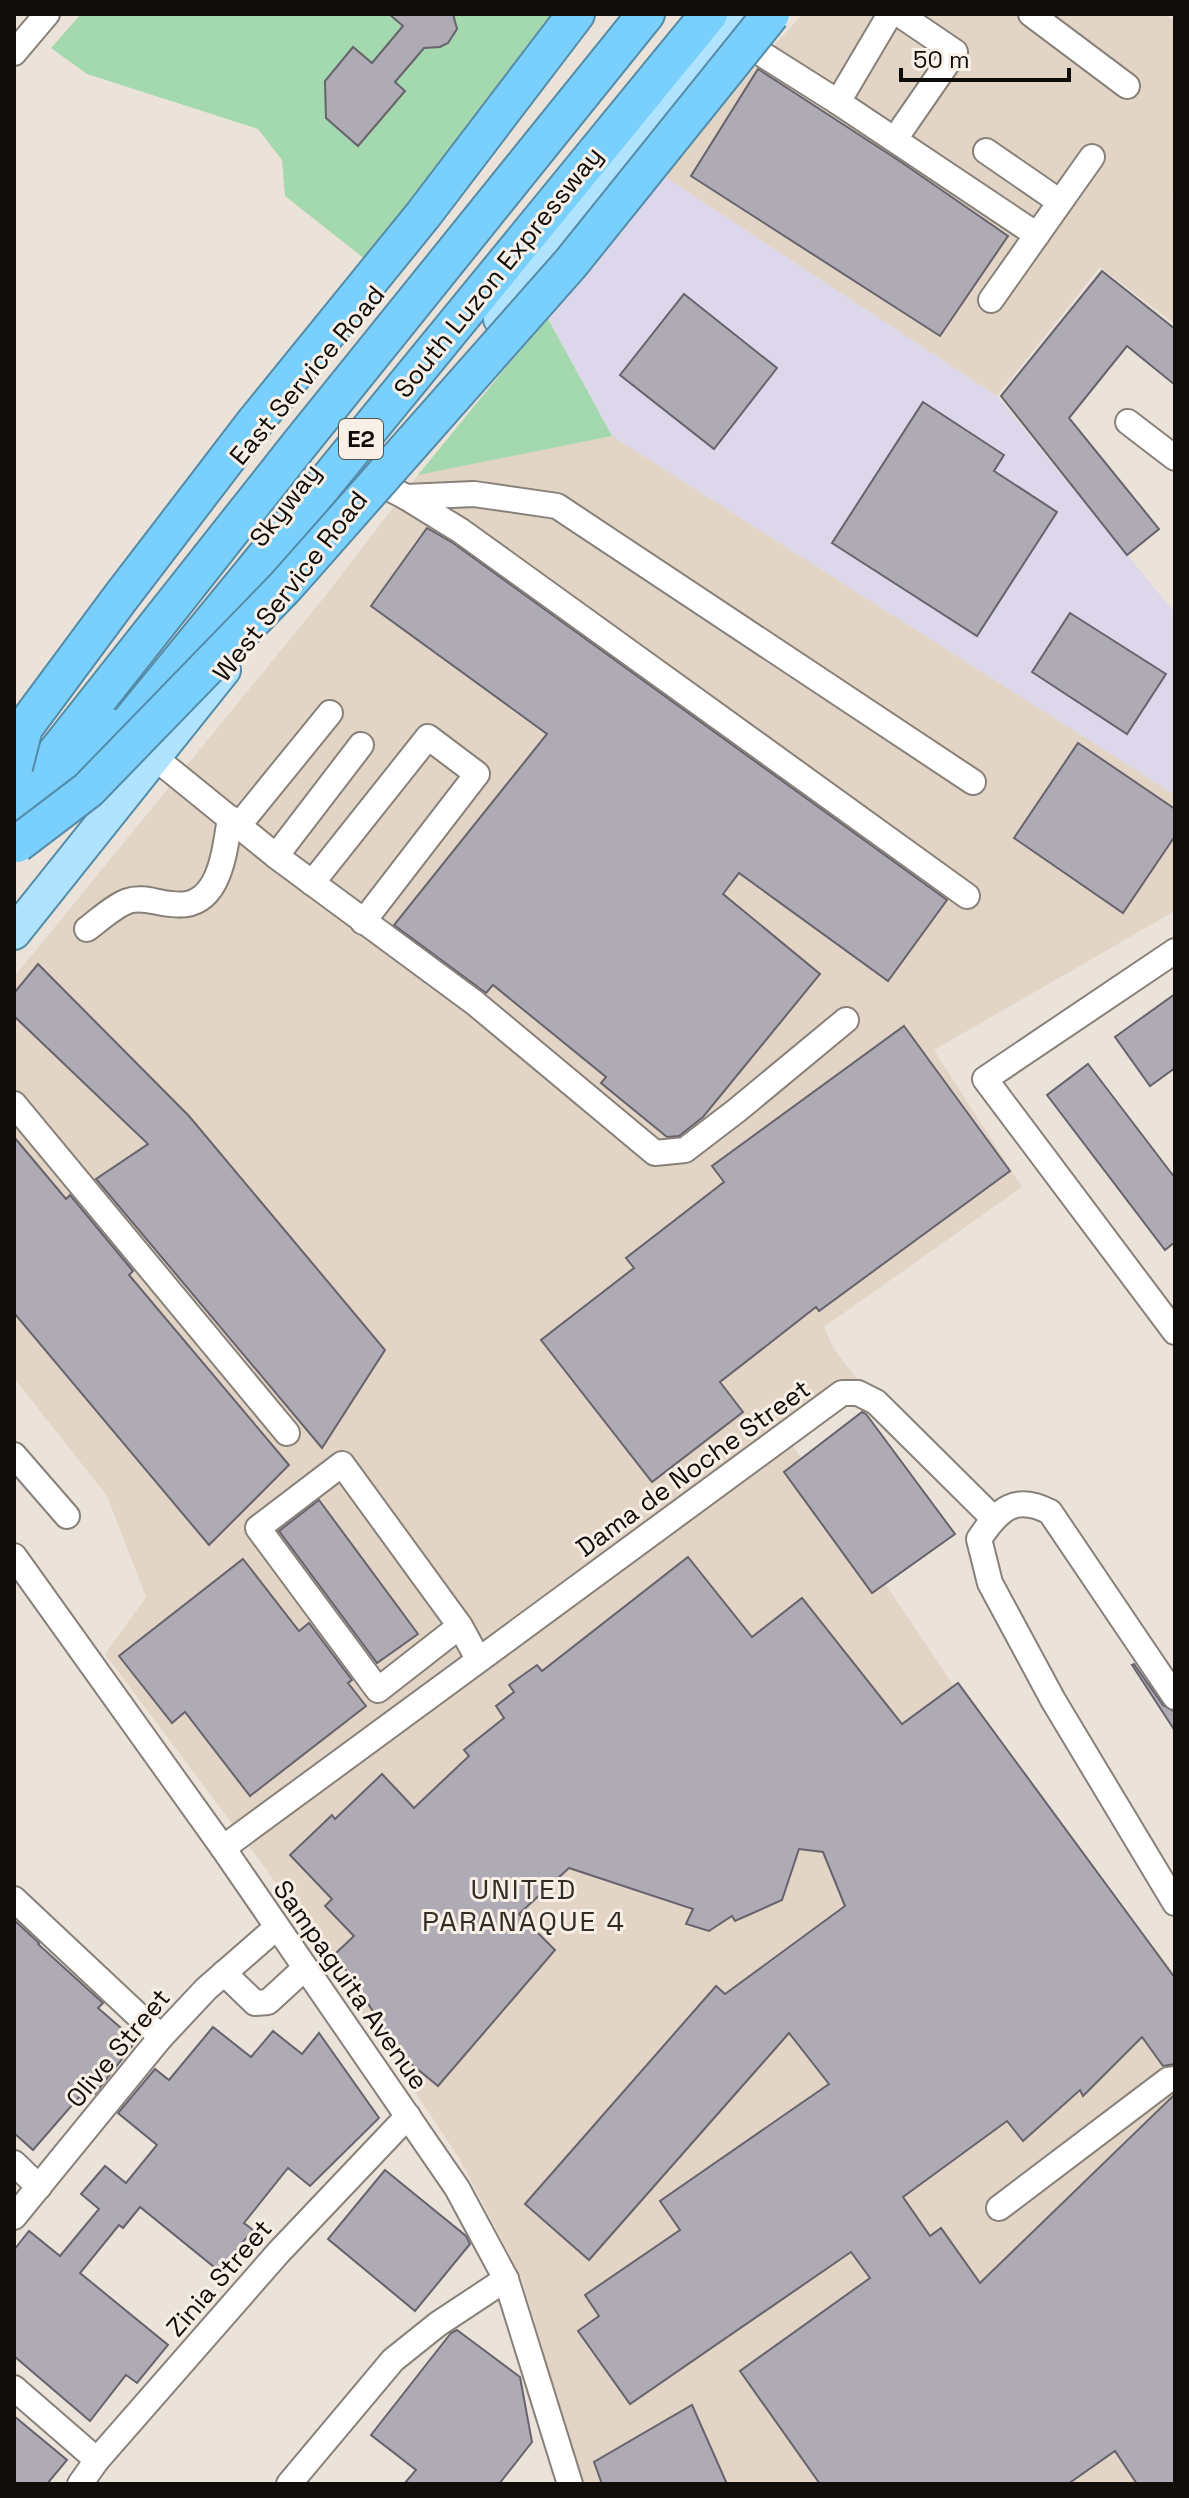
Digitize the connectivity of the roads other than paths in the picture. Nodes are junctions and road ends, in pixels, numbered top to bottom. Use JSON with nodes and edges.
{"nodes":[{"id":1,"x":47,"y":14,"type":"edge"},
{"id":2,"x":576,"y":14,"type":"edge"},
{"id":3,"x":590,"y":14,"type":"edge"},
{"id":4,"x":628,"y":14,"type":"edge"},
{"id":5,"x":646,"y":14,"type":"edge"},
{"id":6,"x":677,"y":14,"type":"edge"},
{"id":7,"x":771,"y":14,"type":"edge"},
{"id":8,"x":890,"y":14,"type":"edge"},
{"id":9,"x":899,"y":14,"type":"edge"},
{"id":10,"x":1031,"y":14,"type":"edge"},
{"id":11,"x":728,"y":20,"type":"edge"},
{"id":12,"x":14,"y":53,"type":"edge"},
{"id":13,"x":1127,"y":86,"type":"dead end"},
{"id":14,"x":838,"y":102,"type":"junction"},
{"id":15,"x":895,"y":139,"type":"junction"},
{"id":16,"x":986,"y":151,"type":"dead end"},
{"id":17,"x":1092,"y":157,"type":"dead end"},
{"id":18,"x":1060,"y":202,"type":"junction"},
{"id":19,"x":1037,"y":235,"type":"junction"},
{"id":20,"x":991,"y":300,"type":"dead end"},
{"id":21,"x":1128,"y":422,"type":"dead end"},
{"id":22,"x":1175,"y":458,"type":"edge"},
{"id":23,"x":373,"y":480,"type":"junction"},
{"id":24,"x":406,"y":497,"type":"junction"},
{"id":25,"x":330,"y":713,"type":"dead end"},
{"id":26,"x":14,"y":728,"type":"edge"},
{"id":27,"x":361,"y":745,"type":"dead end"},
{"id":28,"x":154,"y":757,"type":"junction"},
{"id":29,"x":14,"y":767,"type":"edge"},
{"id":30,"x":973,"y":782,"type":"dead end"},
{"id":31,"x":14,"y":785,"type":"edge"},
{"id":32,"x":14,"y":806,"type":"edge"},
{"id":33,"x":234,"y":822,"type":"junction"},
{"id":34,"x":15,"y":852,"type":"edge"},
{"id":35,"x":276,"y":856,"type":"junction"},
{"id":36,"x":312,"y":883,"type":"junction"},
{"id":37,"x":967,"y":896,"type":"dead end"},
{"id":38,"x":363,"y":922,"type":"junction"},
{"id":39,"x":87,"y":929,"type":"dead end"},
{"id":40,"x":14,"y":933,"type":"edge"},
{"id":41,"x":1175,"y":951,"type":"edge"},
{"id":42,"x":846,"y":1020,"type":"dead end"},
{"id":43,"x":14,"y":1104,"type":"edge"},
{"id":44,"x":1175,"y":1332,"type":"edge"},
{"id":45,"x":287,"y":1433,"type":"dead end"},
{"id":46,"x":14,"y":1455,"type":"edge"},
{"id":47,"x":67,"y":1516,"type":"dead end"},
{"id":48,"x":993,"y":1518,"type":"junction"},
{"id":49,"x":14,"y":1556,"type":"edge"},
{"id":50,"x":460,"y":1626,"type":"junction"},
{"id":51,"x":478,"y":1659,"type":"junction"},
{"id":52,"x":1175,"y":1697,"type":"edge"},
{"id":53,"x":223,"y":1848,"type":"junction"},
{"id":54,"x":14,"y":1899,"type":"edge"},
{"id":55,"x":1175,"y":1903,"type":"edge"},
{"id":56,"x":277,"y":1927,"type":"junction"},
{"id":57,"x":305,"y":1968,"type":"junction"},
{"id":58,"x":224,"y":1973,"type":"junction"},
{"id":59,"x":161,"y":2037,"type":"junction"},
{"id":60,"x":1175,"y":2079,"type":"edge"},
{"id":61,"x":408,"y":2116,"type":"junction"},
{"id":62,"x":14,"y":2163,"type":"edge"},
{"id":63,"x":39,"y":2187,"type":"junction"},
{"id":64,"x":999,"y":2208,"type":"dead end"},
{"id":65,"x":14,"y":2217,"type":"edge"},
{"id":66,"x":506,"y":2279,"type":"junction"},
{"id":67,"x":14,"y":2388,"type":"edge"},
{"id":68,"x":97,"y":2460,"type":"junction"},
{"id":69,"x":566,"y":2483,"type":"edge"},
{"id":70,"x":80,"y":2484,"type":"edge"},
{"id":71,"x":289,"y":2484,"type":"edge"}],
"edges":[{"from":1,"to":12,"type":"street"},
{"from":2,"to":29,"type":"highway","bridge":true},
{"from":3,"to":26,"type":"main road","name":"East Service Road"},
{"from":4,"to":31,"type":"highway","number":"E2"},
{"from":5,"to":32,"type":"highway","name":"Skyway","number":"E2"},
{"from":6,"to":34,"type":"highway","name":"Skyway","number":"E2","bridge":true},
{"from":7,"to":34,"type":"highway","bridge":true},
{"from":8,"to":14,"type":"street"},
{"from":9,"to":15,"type":"street"},
{"from":10,"to":13,"type":"street"},
{"from":11,"to":14,"type":"street"},
{"from":11,"to":23,"type":"main road","name":"West Service Road"},
{"from":11,"to":34,"type":"highway","name":"South Luzon Expressway","number":"E2"},
{"from":14,"to":15,"type":"street"},
{"from":15,"to":19,"type":"street"},
{"from":16,"to":18,"type":"street"},
{"from":17,"to":18,"type":"street"},
{"from":18,"to":19,"type":"street"},
{"from":19,"to":20,"type":"street"},
{"from":21,"to":22,"type":"street"},
{"from":23,"to":24,"type":"street"},
{"from":23,"to":28,"type":"main road","name":"West Service Road"},
{"from":24,"to":30,"type":"street"},
{"from":24,"to":37,"type":"street"},
{"from":25,"to":33,"type":"street"},
{"from":27,"to":35,"type":"street"},
{"from":28,"to":33,"type":"street"},
{"from":28,"to":40,"type":"main road","name":"West Service Road"},
{"from":33,"to":35,"type":"street"},
{"from":33,"to":39,"type":"street"},
{"from":35,"to":36,"type":"street"},
{"from":36,"to":38,"type":"street"},
{"from":36,"to":38,"type":"street"},
{"from":38,"to":42,"type":"street"},
{"from":41,"to":44,"type":"street"},
{"from":43,"to":45,"type":"street"},
{"from":46,"to":47,"type":"street"},
{"from":48,"to":51,"type":"street","name":"Dama de Noche Street"},
{"from":48,"to":52,"type":"street"},
{"from":48,"to":55,"type":"street"},
{"from":49,"to":53,"type":"street","name":"Sampaguita Avenue"},
{"from":50,"to":50,"type":"street"},
{"from":50,"to":51,"type":"street"},
{"from":51,"to":53,"type":"street","name":"Dama de Noche Street"},
{"from":53,"to":56,"type":"street","name":"Sampaguita Avenue"},
{"from":54,"to":59,"type":"street"},
{"from":56,"to":57,"type":"street","name":"Sampaguita Avenue"},
{"from":56,"to":58,"type":"street","name":"Olive Street"},
{"from":57,"to":58,"type":"street"},
{"from":57,"to":61,"type":"street","name":"Sampaguita Avenue"},
{"from":58,"to":59,"type":"street","name":"Olive Street"},
{"from":59,"to":63,"type":"street","name":"Olive Street"},
{"from":60,"to":64,"type":"street"},
{"from":61,"to":66,"type":"street","name":"Sampaguita Avenue"},
{"from":61,"to":68,"type":"street","name":"Zinia Street"},
{"from":62,"to":63,"type":"street"},
{"from":63,"to":65,"type":"street","name":"Olive Street"},
{"from":66,"to":69,"type":"street","name":"Sampaguita Avenue"},
{"from":66,"to":71,"type":"street"},
{"from":67,"to":68,"type":"street"},
{"from":68,"to":70,"type":"street","name":"Zinia Street"}]}
